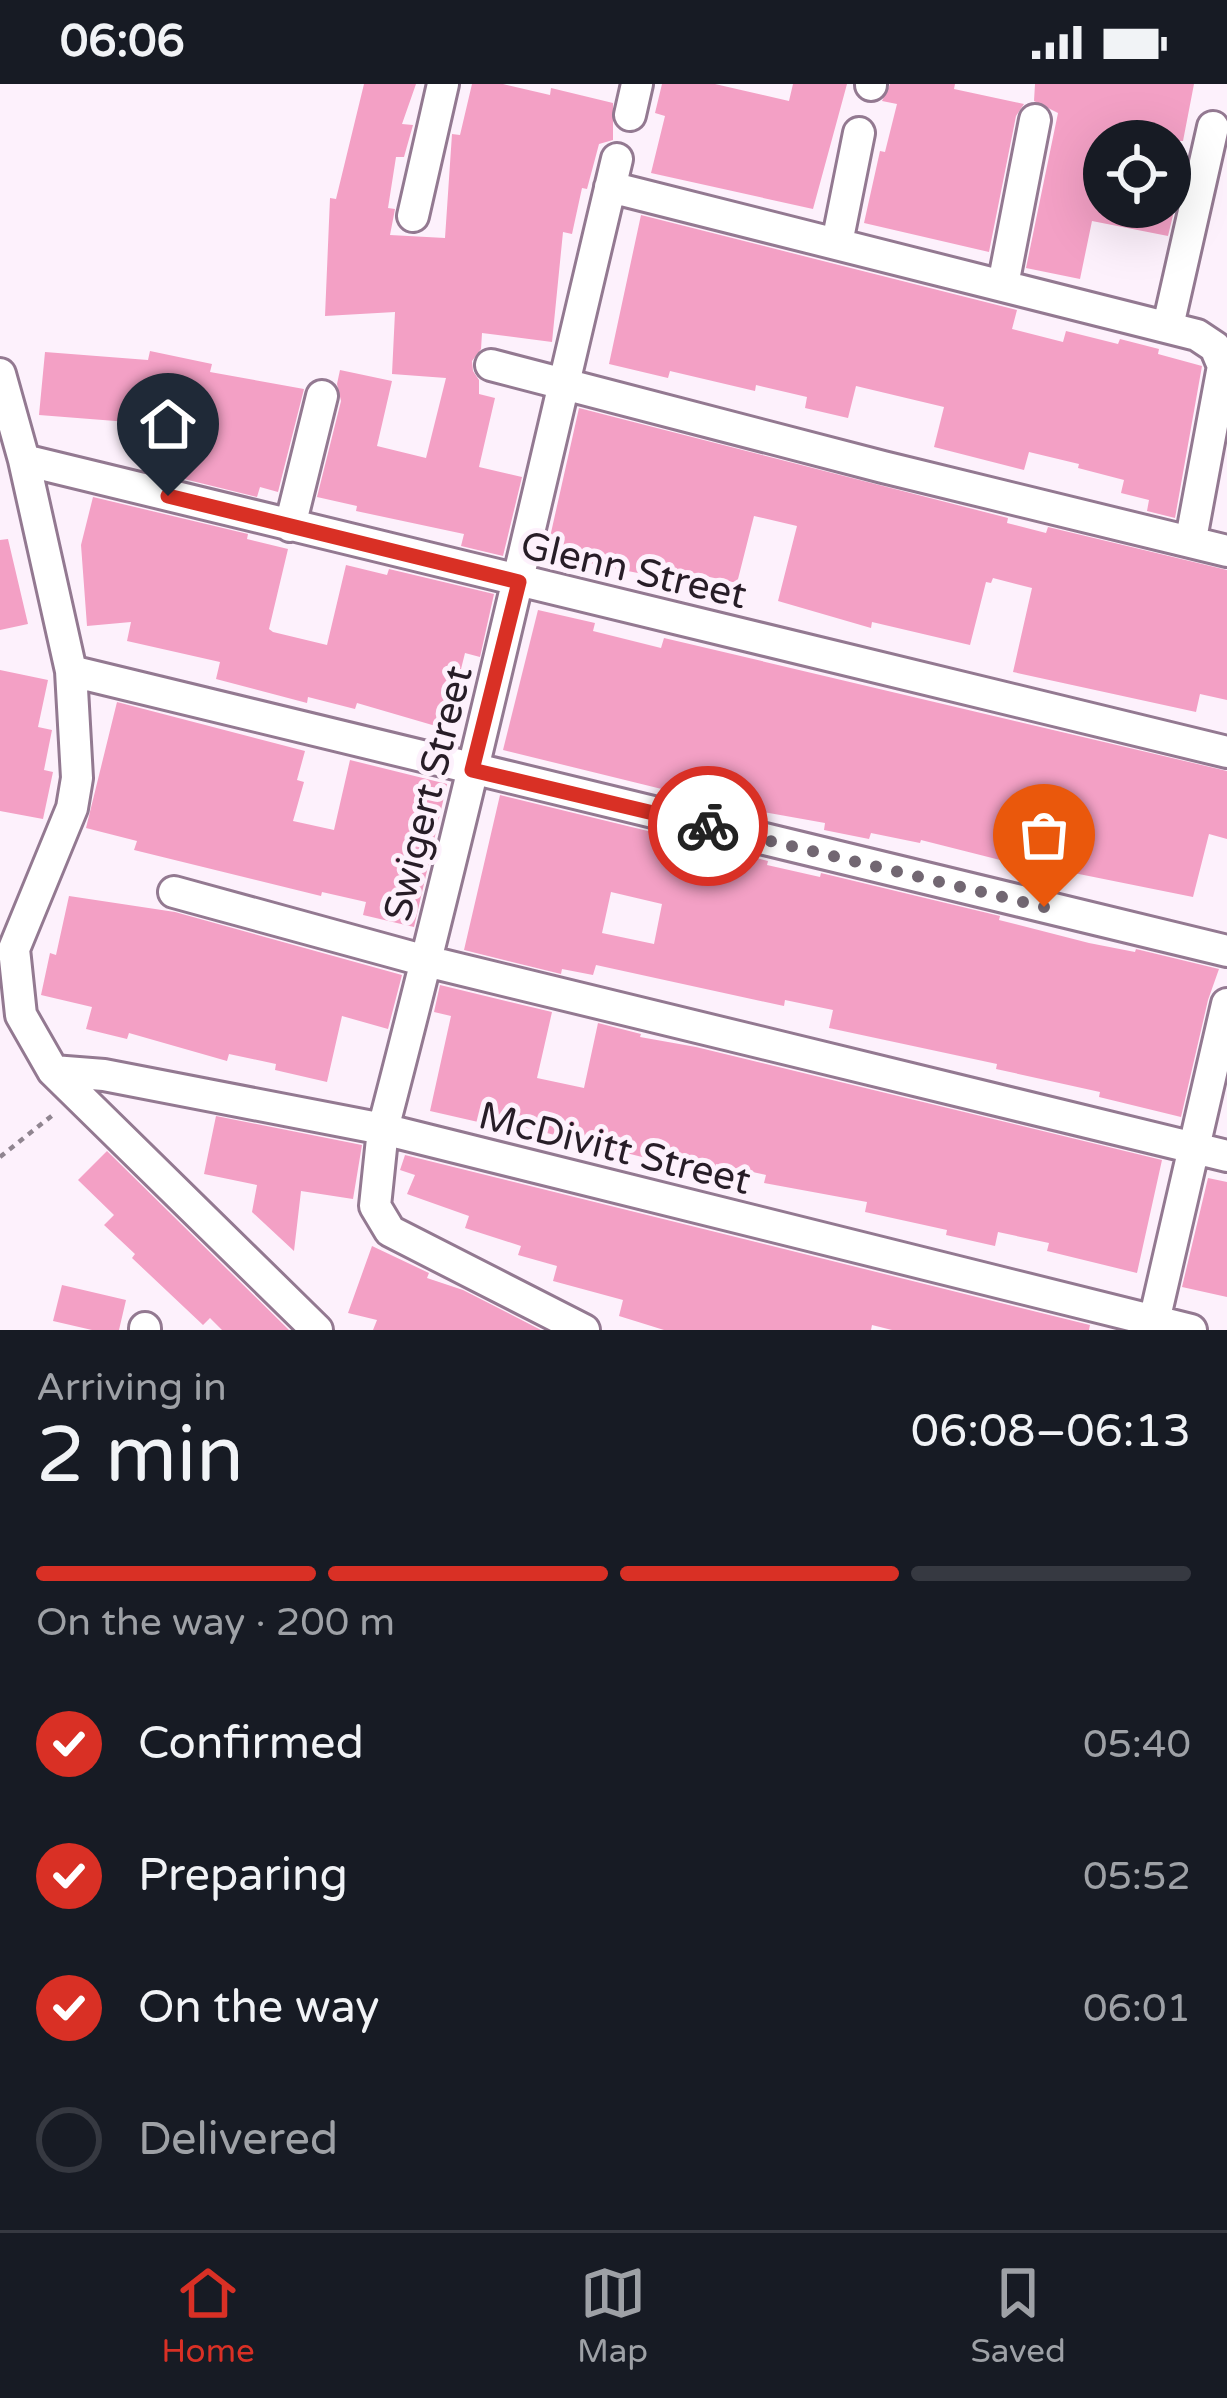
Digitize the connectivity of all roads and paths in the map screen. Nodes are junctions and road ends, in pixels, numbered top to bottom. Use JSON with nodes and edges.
{"nodes":[{"id":1,"x":443,"y":84,"type":"edge"},
{"id":2,"x":637,"y":84,"type":"edge"},
{"id":3,"x":630,"y":115,"type":"dead end"},
{"id":4,"x":1036,"y":120,"type":"dead end"},
{"id":5,"x":1213,"y":127,"type":"dead end"},
{"id":6,"x":859,"y":133,"type":"dead end"},
{"id":7,"x":413,"y":216,"type":"dead end"},
{"id":8,"x":837,"y":244,"type":"junction"},
{"id":9,"x":1003,"y":285,"type":"junction"},
{"id":10,"x":1168,"y":326,"type":"junction"},
{"id":11,"x":491,"y":365,"type":"dead end"},
{"id":12,"x":0,"y":374,"type":"edge"},
{"id":13,"x":562,"y":382,"type":"junction"},
{"id":14,"x":322,"y":396,"type":"dead end"},
{"id":15,"x":24,"y":460,"type":"junction"},
{"id":16,"x":290,"y":526,"type":"junction"},
{"id":17,"x":1191,"y":539,"type":"junction"},
{"id":18,"x":1227,"y":551,"type":"edge"},
{"id":19,"x":519,"y":582,"type":"junction"},
{"id":20,"x":71,"y":671,"type":"junction"},
{"id":21,"x":1227,"y":752,"type":"edge"},
{"id":22,"x":472,"y":770,"type":"junction"},
{"id":23,"x":175,"y":892,"type":"dead end"},
{"id":24,"x":1227,"y":951,"type":"edge"},
{"id":25,"x":427,"y":961,"type":"junction"},
{"id":26,"x":1227,"y":1004,"type":"edge"},
{"id":27,"x":53,"y":1071,"type":"junction"},
{"id":28,"x":383,"y":1129,"type":"junction"},
{"id":29,"x":1194,"y":1148,"type":"junction"},
{"id":30,"x":0,"y":1156,"type":"edge"},
{"id":31,"x":1227,"y":1156,"type":"edge"},
{"id":32,"x":1152,"y":1326,"type":"edge"},
{"id":33,"x":317,"y":1330,"type":"edge"},
{"id":34,"x":584,"y":1330,"type":"edge"},
{"id":35,"x":1191,"y":1330,"type":"edge"}],
"edges":[{"from":1,"to":7,"type":"street"},
{"from":2,"to":3,"type":"street"},
{"from":4,"to":9,"type":"street"},
{"from":5,"to":10,"type":"street"},
{"from":6,"to":8,"type":"street"},
{"from":8,"to":9,"type":"street"},
{"from":8,"to":13,"type":"street","name":"Swigert Street"},
{"from":9,"to":10,"type":"street"},
{"from":10,"to":17,"type":"street"},
{"from":11,"to":13,"type":"street"},
{"from":12,"to":15,"type":"street"},
{"from":13,"to":17,"type":"street"},
{"from":13,"to":19,"type":"street","name":"Swigert Street"},
{"from":14,"to":16,"type":"street"},
{"from":15,"to":16,"type":"street","name":"Glenn Street"},
{"from":15,"to":20,"type":"street"},
{"from":16,"to":19,"type":"street","name":"Glenn Street"},
{"from":17,"to":18,"type":"street"},
{"from":19,"to":21,"type":"street","name":"Glenn Street"},
{"from":19,"to":22,"type":"street","name":"Swigert Street"},
{"from":20,"to":22,"type":"street"},
{"from":20,"to":27,"type":"street"},
{"from":22,"to":24,"type":"street"},
{"from":22,"to":25,"type":"street","name":"Swigert Street"},
{"from":23,"to":25,"type":"street"},
{"from":25,"to":28,"type":"street","name":"Swigert Street"},
{"from":25,"to":29,"type":"street"},
{"from":26,"to":29,"type":"street"},
{"from":27,"to":28,"type":"street","name":"McDivitt Street"},
{"from":27,"to":30,"type":"path"},
{"from":27,"to":33,"type":"street"},
{"from":28,"to":32,"type":"street","name":"McDivitt Street"},
{"from":28,"to":34,"type":"street","name":"Swigert Street"},
{"from":29,"to":31,"type":"street"},
{"from":29,"to":32,"type":"street"},
{"from":32,"to":35,"type":"street","name":"McDivitt Street"}]}
